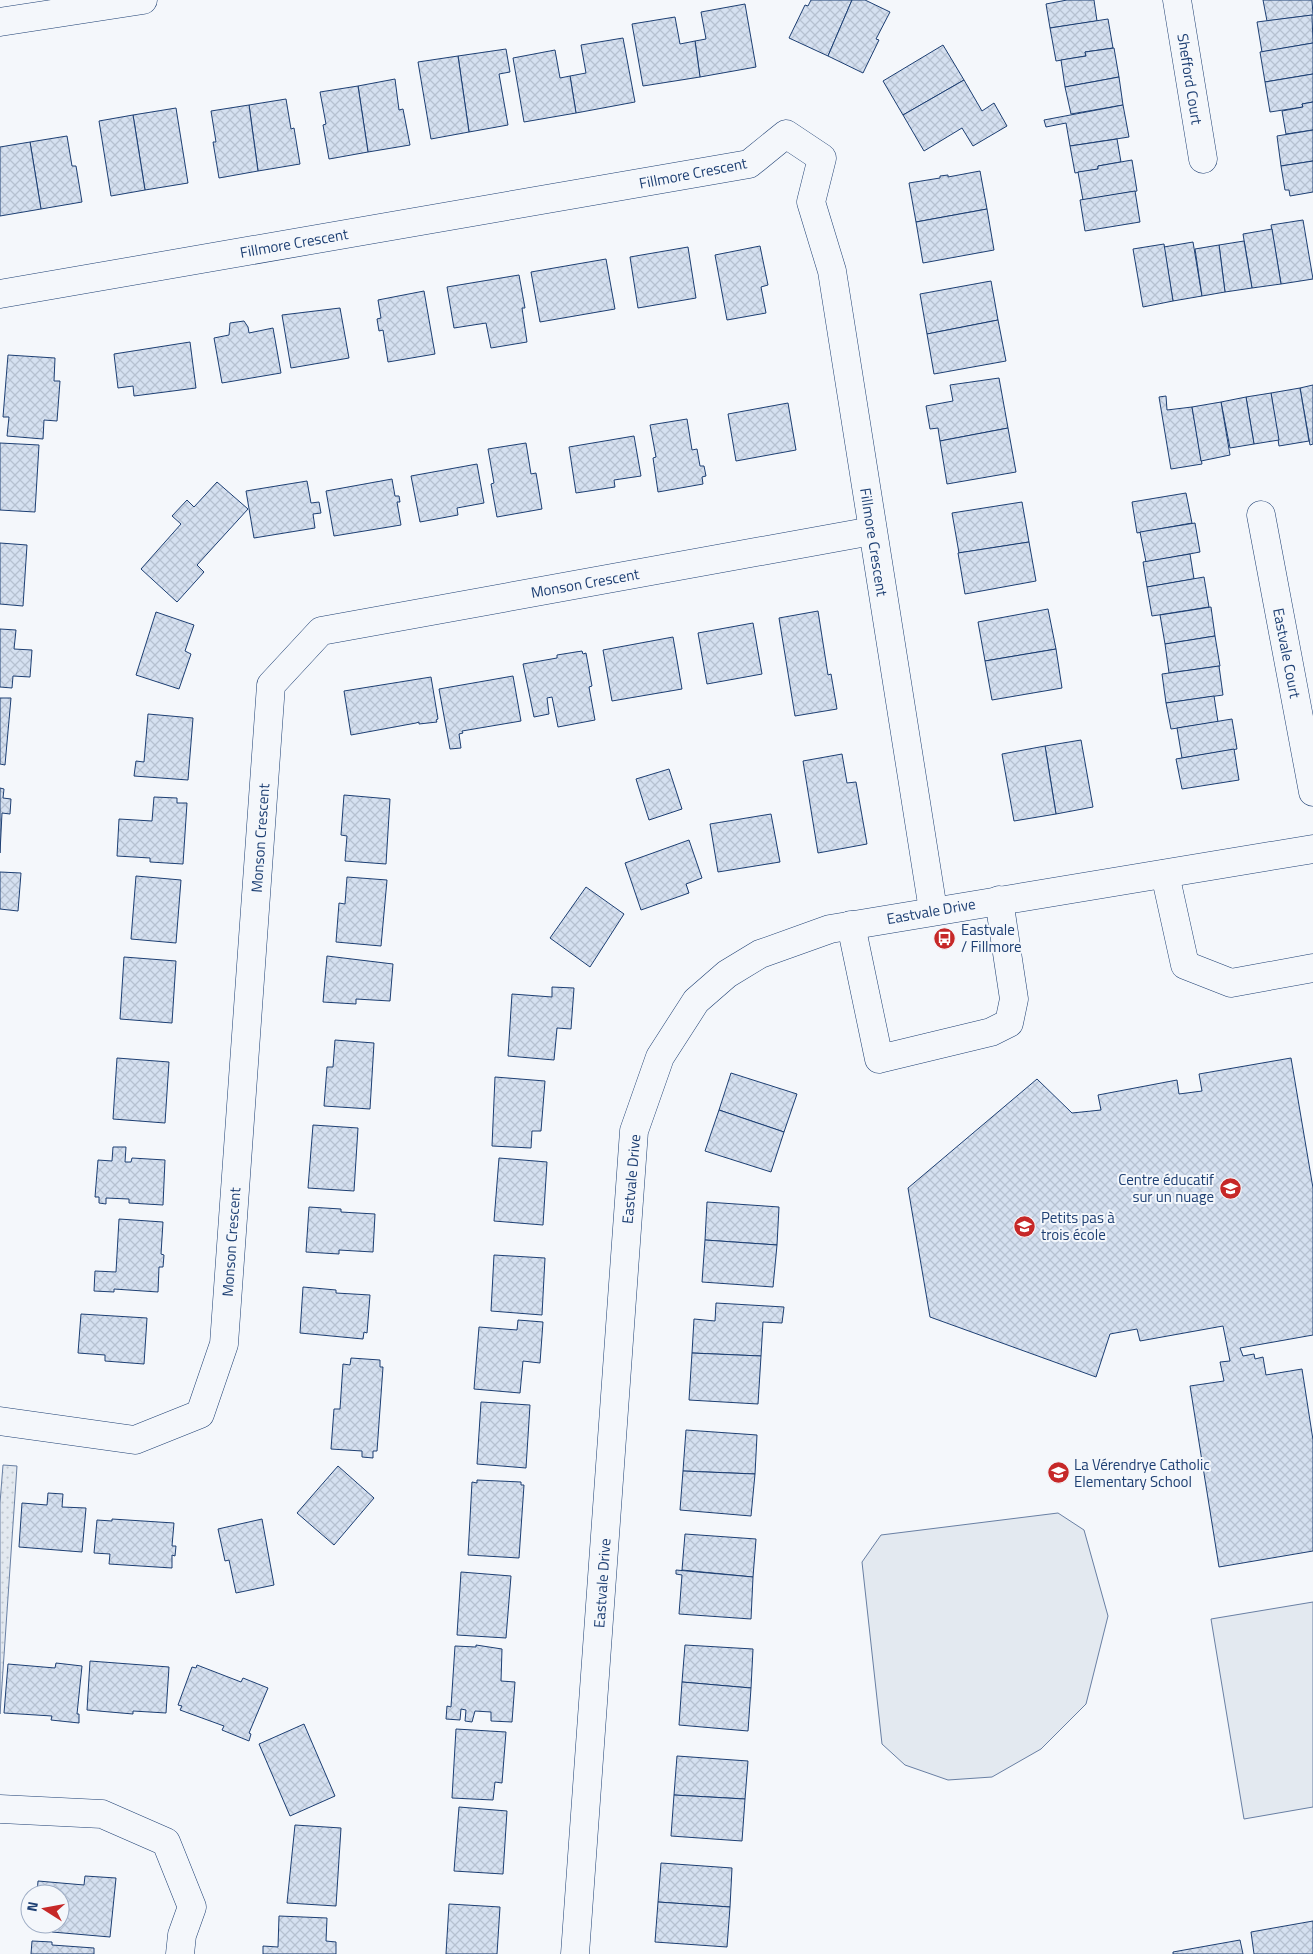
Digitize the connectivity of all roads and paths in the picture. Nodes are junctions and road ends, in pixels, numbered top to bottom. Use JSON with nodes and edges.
{"nodes":[{"id":1,"x":142,"y":0,"type":"edge"},
{"id":2,"x":1177,"y":0,"type":"edge"},
{"id":3,"x":42,"y":8,"type":"edge"},
{"id":4,"x":0,"y":22,"type":"edge"},
{"id":5,"x":1203,"y":159,"type":"dead end"},
{"id":6,"x":0,"y":294,"type":"edge"},
{"id":7,"x":1261,"y":515,"type":"dead end"},
{"id":8,"x":872,"y":532,"type":"junction"},
{"id":9,"x":1313,"y":792,"type":"edge"},
{"id":10,"x":1313,"y":849,"type":"edge"},
{"id":11,"x":1165,"y":874,"type":"junction"},
{"id":12,"x":999,"y":900,"type":"junction"},
{"id":13,"x":933,"y":910,"type":"junction"},
{"id":14,"x":851,"y":925,"type":"junction"},
{"id":15,"x":1313,"y":968,"type":"edge"},
{"id":16,"x":0,"y":1421,"type":"edge"},
{"id":17,"x":0,"y":1809,"type":"edge"},
{"id":18,"x":180,"y":1954,"type":"edge"},
{"id":19,"x":575,"y":1954,"type":"edge"}],
"edges":[{"from":1,"to":3,"type":"street"},
{"from":2,"to":5,"type":"street","name":"Shefford Court"},
{"from":3,"to":4,"type":"street"},
{"from":6,"to":8,"type":"street","name":"Fillmore Crescent"},
{"from":7,"to":9,"type":"street","name":"Eastvale Court"},
{"from":8,"to":13,"type":"street","name":"Fillmore Crescent"},
{"from":8,"to":16,"type":"street","name":"Monson Crescent"},
{"from":10,"to":11,"type":"street","name":"Eastvale Drive"},
{"from":11,"to":12,"type":"street","name":"Eastvale Drive"},
{"from":11,"to":15,"type":"street"},
{"from":12,"to":13,"type":"street","name":"Eastvale Drive"},
{"from":12,"to":14,"type":"street"},
{"from":13,"to":14,"type":"street","name":"Eastvale Drive"},
{"from":14,"to":19,"type":"street","name":"Eastvale Drive"},
{"from":17,"to":18,"type":"street"}]}
